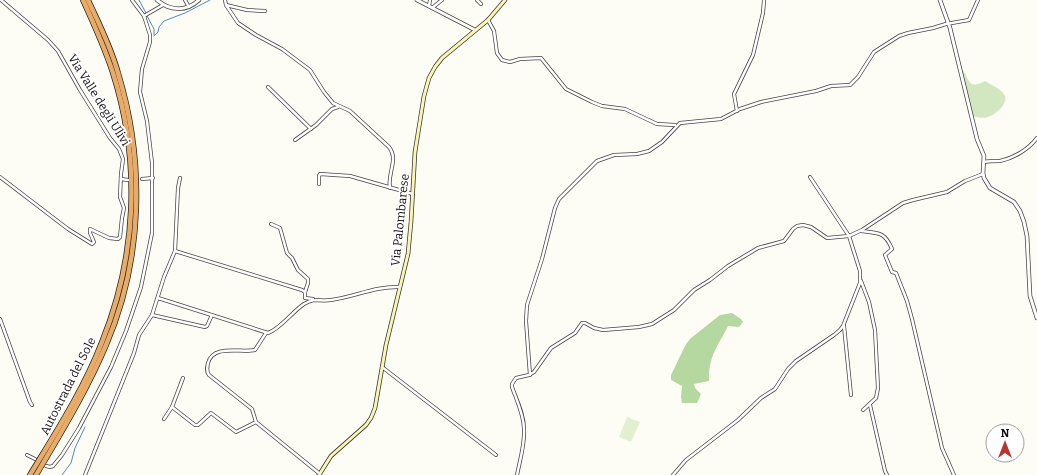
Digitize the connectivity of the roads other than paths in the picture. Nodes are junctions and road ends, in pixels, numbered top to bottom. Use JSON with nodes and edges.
{"nodes":[{"id":1,"x":1,"y":0,"type":"edge"},
{"id":2,"x":83,"y":0,"type":"edge"},
{"id":3,"x":88,"y":0,"type":"edge"},
{"id":4,"x":132,"y":0,"type":"edge"},
{"id":5,"x":157,"y":0,"type":"edge"},
{"id":6,"x":185,"y":0,"type":"edge"},
{"id":7,"x":199,"y":0,"type":"edge"},
{"id":8,"x":225,"y":0,"type":"edge"},
{"id":9,"x":417,"y":0,"type":"edge"},
{"id":10,"x":430,"y":0,"type":"edge"},
{"id":11,"x":442,"y":0,"type":"edge"},
{"id":12,"x":477,"y":0,"type":"edge"},
{"id":13,"x":505,"y":0,"type":"edge"},
{"id":14,"x":764,"y":0,"type":"edge"},
{"id":15,"x":940,"y":0,"type":"edge"},
{"id":16,"x":978,"y":0,"type":"edge"},
{"id":17,"x":481,"y":4,"type":"dead end"},
{"id":18,"x":163,"y":5,"type":"junction"},
{"id":19,"x":226,"y":5,"type":"junction"},
{"id":20,"x":189,"y":7,"type":"junction"},
{"id":21,"x":431,"y":7,"type":"junction"},
{"id":22,"x":265,"y":11,"type":"dead end"},
{"id":23,"x":144,"y":16,"type":"junction"},
{"id":24,"x":488,"y":20,"type":"junction"},
{"id":25,"x":948,"y":24,"type":"junction"},
{"id":26,"x":475,"y":30,"type":"junction"},
{"id":27,"x":268,"y":87,"type":"dead end"},
{"id":28,"x":338,"y":107,"type":"junction"},
{"id":29,"x":737,"y":111,"type":"junction"},
{"id":30,"x":676,"y":125,"type":"junction"},
{"id":31,"x":310,"y":129,"type":"junction"},
{"id":32,"x":1037,"y":138,"type":"edge"},
{"id":33,"x":295,"y":140,"type":"dead end"},
{"id":34,"x":984,"y":162,"type":"junction"},
{"id":35,"x":983,"y":174,"type":"junction"},
{"id":36,"x":0,"y":177,"type":"edge"},
{"id":37,"x":810,"y":177,"type":"dead end"},
{"id":38,"x":153,"y":178,"type":"junction"},
{"id":39,"x":180,"y":178,"type":"dead end"},
{"id":40,"x":121,"y":179,"type":"junction"},
{"id":41,"x":142,"y":179,"type":"dead end"},
{"id":42,"x":128,"y":180,"type":"dead end"},
{"id":43,"x":319,"y":184,"type":"dead end"},
{"id":44,"x":390,"y":188,"type":"junction"},
{"id":45,"x":413,"y":194,"type":"junction"},
{"id":46,"x":271,"y":224,"type":"dead end"},
{"id":47,"x":861,"y":231,"type":"junction"},
{"id":48,"x":849,"y":236,"type":"junction"},
{"id":49,"x":175,"y":251,"type":"junction"},
{"id":50,"x":861,"y":280,"type":"junction"},
{"id":51,"x":400,"y":287,"type":"junction"},
{"id":52,"x":305,"y":292,"type":"junction"},
{"id":53,"x":158,"y":298,"type":"junction"},
{"id":54,"x":315,"y":299,"type":"junction"},
{"id":55,"x":152,"y":315,"type":"junction"},
{"id":56,"x":212,"y":315,"type":"junction"},
{"id":57,"x":1037,"y":318,"type":"edge"},
{"id":58,"x":0,"y":319,"type":"edge"},
{"id":59,"x":844,"y":324,"type":"junction"},
{"id":60,"x":266,"y":332,"type":"junction"},
{"id":61,"x":382,"y":367,"type":"junction"},
{"id":62,"x":530,"y":375,"type":"junction"},
{"id":63,"x":183,"y":378,"type":"dead end"},
{"id":64,"x":851,"y":395,"type":"dead end"},
{"id":65,"x":32,"y":405,"type":"dead end"},
{"id":66,"x":870,"y":405,"type":"junction"},
{"id":67,"x":172,"y":407,"type":"junction"},
{"id":68,"x":863,"y":410,"type":"dead end"},
{"id":69,"x":164,"y":419,"type":"dead end"},
{"id":70,"x":256,"y":422,"type":"junction"},
{"id":71,"x":27,"y":455,"type":"dead end"},
{"id":72,"x":496,"y":455,"type":"dead end"},
{"id":73,"x":35,"y":460,"type":"dead end"},
{"id":74,"x":46,"y":466,"type":"dead end"},
{"id":75,"x":320,"y":474,"type":"edge"},
{"id":76,"x":30,"y":475,"type":"edge"},
{"id":77,"x":36,"y":475,"type":"edge"},
{"id":78,"x":85,"y":475,"type":"edge"},
{"id":79,"x":517,"y":475,"type":"edge"},
{"id":80,"x":673,"y":475,"type":"edge"},
{"id":81,"x":887,"y":475,"type":"edge"},
{"id":82,"x":954,"y":475,"type":"edge"}],
"edges":[{"from":1,"to":40,"type":"street","name":"Via Valle degli Ulivi"},
{"from":2,"to":76,"type":"highway","name":"Autostrada del Sole"},
{"from":3,"to":77,"type":"highway","name":"Autostrada del Sole"},
{"from":4,"to":23,"type":"street"},
{"from":5,"to":18,"type":"street"},
{"from":6,"to":20,"type":"street"},
{"from":7,"to":20,"type":"street"},
{"from":8,"to":19,"type":"street"},
{"from":9,"to":21,"type":"street"},
{"from":10,"to":21,"type":"street"},
{"from":11,"to":21,"type":"street"},
{"from":12,"to":17,"type":"street"},
{"from":13,"to":24,"type":"main road","name":"Via Palombarese"},
{"from":14,"to":29,"type":"street"},
{"from":15,"to":25,"type":"street"},
{"from":16,"to":25,"type":"street"},
{"from":18,"to":20,"type":"street"},
{"from":18,"to":23,"type":"street"},
{"from":19,"to":22,"type":"street"},
{"from":19,"to":28,"type":"street"},
{"from":21,"to":26,"type":"street"},
{"from":23,"to":38,"type":"street"},
{"from":24,"to":26,"type":"main road","name":"Via Palombarese"},
{"from":24,"to":30,"type":"street"},
{"from":25,"to":29,"type":"street"},
{"from":25,"to":34,"type":"street"},
{"from":26,"to":45,"type":"main road","name":"Via Palombarese"},
{"from":27,"to":31,"type":"street"},
{"from":28,"to":31,"type":"street"},
{"from":28,"to":44,"type":"street"},
{"from":29,"to":30,"type":"street"},
{"from":30,"to":62,"type":"street"},
{"from":31,"to":33,"type":"street"},
{"from":32,"to":34,"type":"street"},
{"from":34,"to":35,"type":"street"},
{"from":35,"to":47,"type":"street"},
{"from":35,"to":57,"type":"street"},
{"from":36,"to":40,"type":"street","name":"Via Valle degli Ulivi"},
{"from":37,"to":48,"type":"street"},
{"from":38,"to":41,"type":"street"},
{"from":38,"to":74,"type":"street"},
{"from":39,"to":49,"type":"street"},
{"from":40,"to":42,"type":"street"},
{"from":43,"to":44,"type":"street"},
{"from":44,"to":45,"type":"street"},
{"from":45,"to":51,"type":"main road","name":"Via Palombarese"},
{"from":46,"to":52,"type":"street"},
{"from":47,"to":48,"type":"street"},
{"from":47,"to":82,"type":"street"},
{"from":48,"to":50,"type":"street"},
{"from":48,"to":62,"type":"street"},
{"from":49,"to":52,"type":"street"},
{"from":49,"to":53,"type":"street"},
{"from":50,"to":59,"type":"street"},
{"from":50,"to":66,"type":"street"},
{"from":51,"to":54,"type":"street"},
{"from":51,"to":61,"type":"main road","name":"Via Palombarese"},
{"from":52,"to":54,"type":"street"},
{"from":53,"to":55,"type":"street"},
{"from":53,"to":56,"type":"street"},
{"from":54,"to":60,"type":"street"},
{"from":55,"to":56,"type":"street"},
{"from":55,"to":78,"type":"street"},
{"from":56,"to":60,"type":"street"},
{"from":58,"to":65,"type":"street"},
{"from":59,"to":64,"type":"street"},
{"from":59,"to":80,"type":"street"},
{"from":60,"to":70,"type":"street"},
{"from":61,"to":72,"type":"street"},
{"from":61,"to":75,"type":"main road","name":"Via Palombarese"},
{"from":62,"to":79,"type":"street"},
{"from":63,"to":67,"type":"street"},
{"from":66,"to":68,"type":"street"},
{"from":66,"to":81,"type":"street"},
{"from":67,"to":69,"type":"street"},
{"from":67,"to":70,"type":"street"},
{"from":70,"to":75,"type":"street"},
{"from":71,"to":73,"type":"street"}]}
